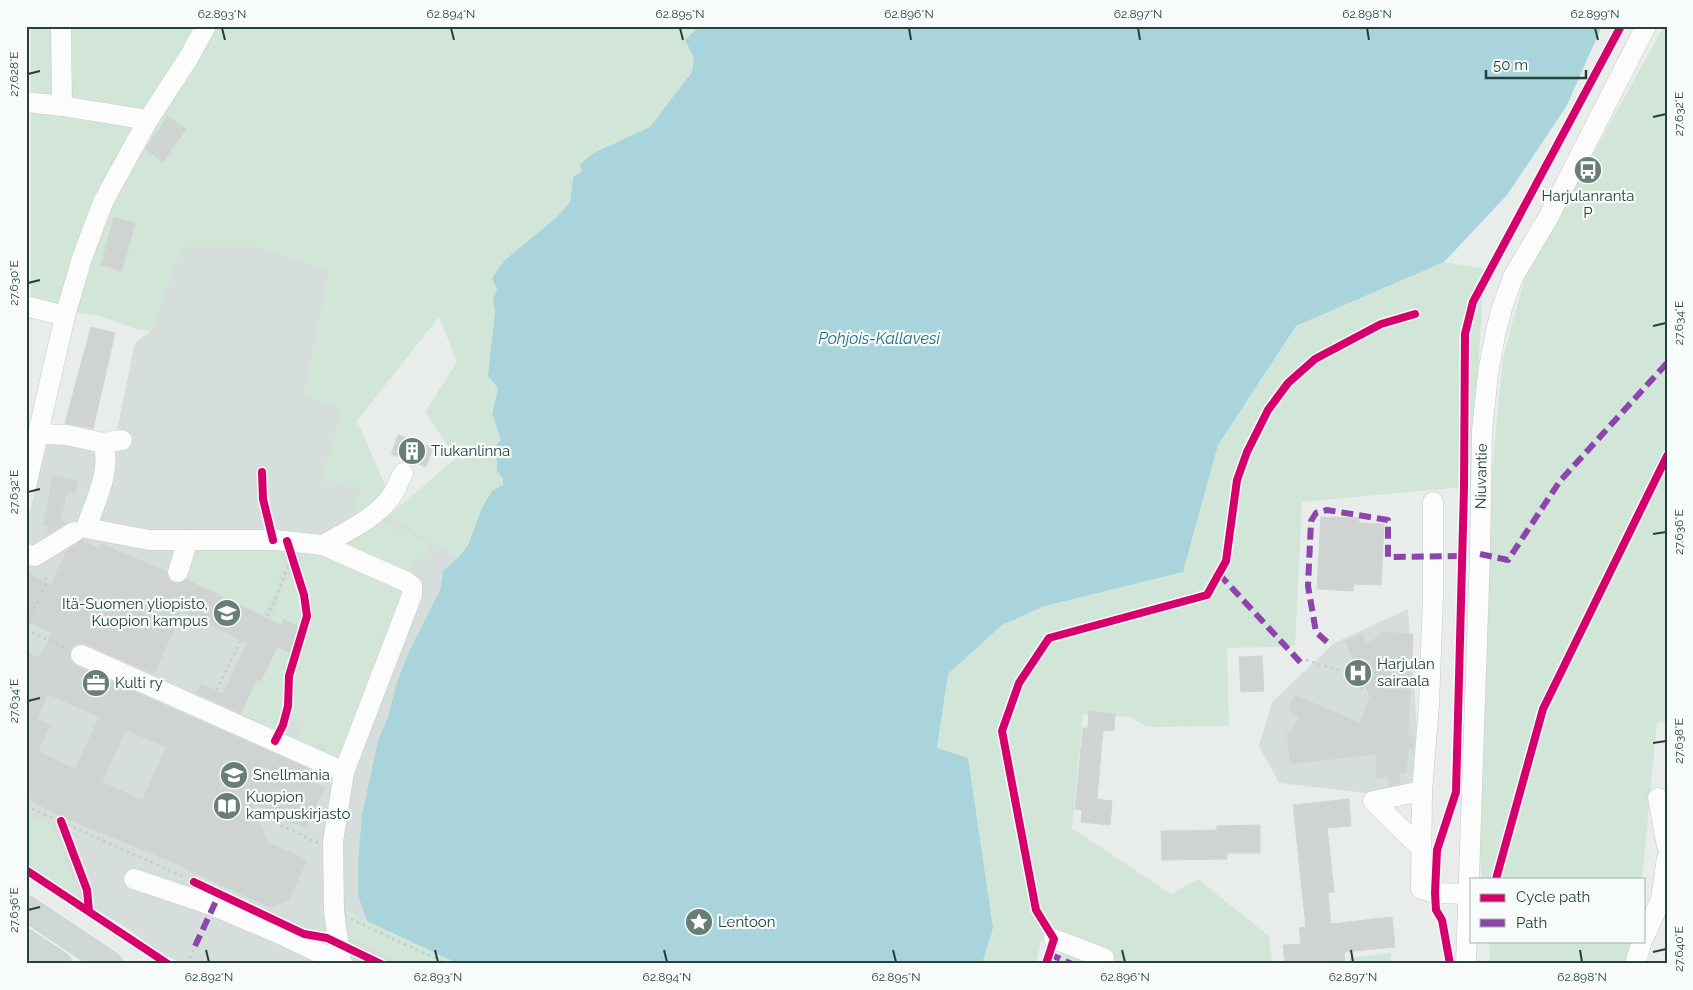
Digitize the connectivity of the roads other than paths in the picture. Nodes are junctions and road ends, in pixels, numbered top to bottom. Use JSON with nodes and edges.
{"nodes":[{"id":1,"x":62,"y":26,"type":"edge"},
{"id":2,"x":206,"y":26,"type":"edge"},
{"id":3,"x":1646,"y":26,"type":"edge"},
{"id":4,"x":26,"y":102,"type":"edge"},
{"id":5,"x":62,"y":106,"type":"junction"},
{"id":6,"x":148,"y":120,"type":"junction"},
{"id":7,"x":26,"y":306,"type":"edge"},
{"id":8,"x":65,"y":316,"type":"junction"},
{"id":9,"x":39,"y":434,"type":"junction"},
{"id":10,"x":403,"y":472,"type":"dead end"},
{"id":11,"x":26,"y":486,"type":"edge"},
{"id":12,"x":1433,"y":502,"type":"dead end"},
{"id":13,"x":74,"y":532,"type":"dead end"},
{"id":14,"x":188,"y":540,"type":"junction"},
{"id":15,"x":322,"y":545,"type":"junction"},
{"id":16,"x":26,"y":554,"type":"edge"},
{"id":17,"x":178,"y":572,"type":"dead end"},
{"id":18,"x":81,"y":655,"type":"dead end"},
{"id":19,"x":344,"y":772,"type":"junction"},
{"id":20,"x":1422,"y":791,"type":"junction"},
{"id":21,"x":1658,"y":798,"type":"dead end"},
{"id":22,"x":1667,"y":846,"type":"edge"},
{"id":23,"x":1421,"y":848,"type":"junction"},
{"id":24,"x":1667,"y":858,"type":"edge"},
{"id":25,"x":134,"y":879,"type":"dead end"},
{"id":26,"x":1468,"y":894,"type":"junction"},
{"id":27,"x":26,"y":908,"type":"edge"},
{"id":28,"x":1646,"y":933,"type":"edge"},
{"id":29,"x":1054,"y":939,"type":"dead end"},
{"id":30,"x":26,"y":942,"type":"edge"},
{"id":31,"x":1642,"y":942,"type":"edge"},
{"id":32,"x":1104,"y":958,"type":"dead end"},
{"id":33,"x":341,"y":963,"type":"edge"},
{"id":34,"x":59,"y":964,"type":"edge"},
{"id":35,"x":110,"y":964,"type":"edge"},
{"id":36,"x":1466,"y":964,"type":"edge"},
{"id":37,"x":1634,"y":964,"type":"edge"}],
"edges":[{"from":1,"to":5,"type":"street"},
{"from":2,"to":6,"type":"street"},
{"from":3,"to":26,"type":"street","name":"Niuvantie"},
{"from":4,"to":5,"type":"street"},
{"from":5,"to":6,"type":"street"},
{"from":6,"to":8,"type":"street"},
{"from":7,"to":8,"type":"street"},
{"from":8,"to":9,"type":"street"},
{"from":9,"to":11,"type":"street"},
{"from":9,"to":14,"type":"street"},
{"from":10,"to":15,"type":"street"},
{"from":12,"to":20,"type":"street"},
{"from":13,"to":16,"type":"street"},
{"from":14,"to":15,"type":"street"},
{"from":14,"to":17,"type":"street"},
{"from":15,"to":19,"type":"street"},
{"from":18,"to":19,"type":"street"},
{"from":19,"to":33,"type":"street"},
{"from":20,"to":23,"type":"street"},
{"from":20,"to":23,"type":"street"},
{"from":21,"to":22,"type":"street"},
{"from":23,"to":26,"type":"street"},
{"from":24,"to":28,"type":"street"},
{"from":25,"to":33,"type":"street"},
{"from":26,"to":36,"type":"street","name":"Niuvantie"},
{"from":27,"to":35,"type":"main road"},
{"from":29,"to":32,"type":"street"},
{"from":30,"to":34,"type":"main road"},
{"from":31,"to":37,"type":"street"}]}
